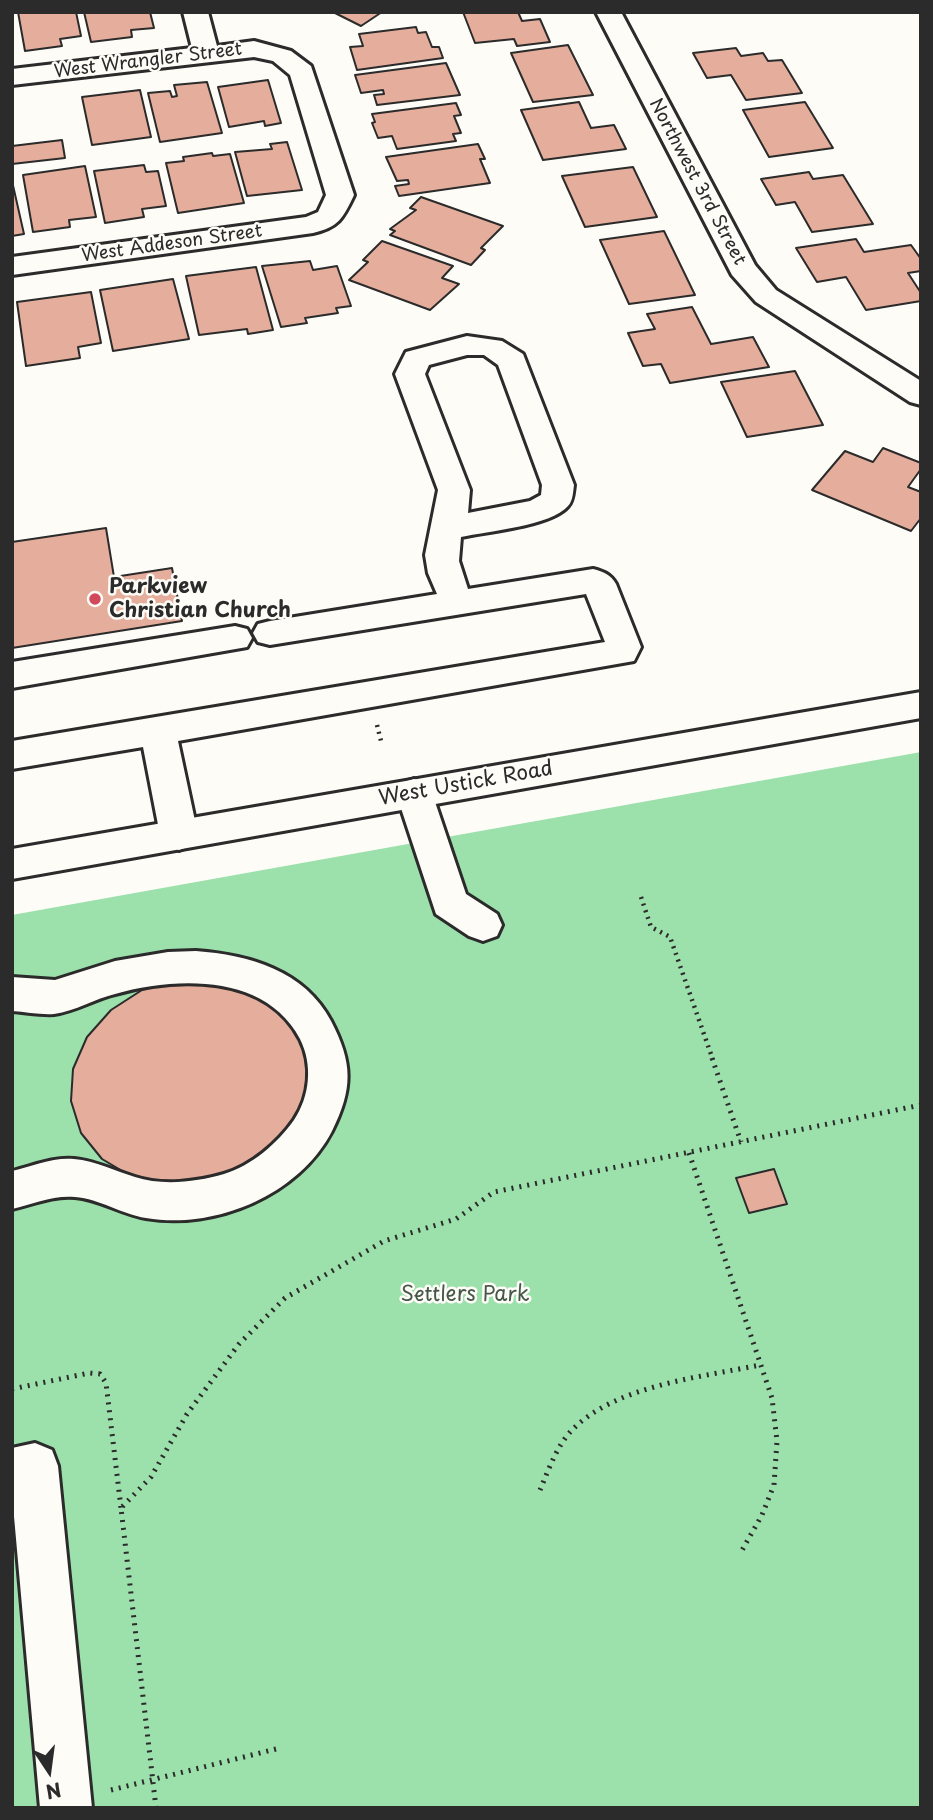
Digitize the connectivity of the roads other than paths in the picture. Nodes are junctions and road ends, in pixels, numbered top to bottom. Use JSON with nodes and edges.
{"nodes":[{"id":1,"x":195,"y":12,"type":"edge"},
{"id":2,"x":608,"y":12,"type":"edge"},
{"id":3,"x":206,"y":54,"type":"junction"},
{"id":4,"x":12,"y":77,"type":"edge"},
{"id":5,"x":329,"y":218,"type":"joint"},
{"id":6,"x":12,"y":266,"type":"edge"},
{"id":7,"x":921,"y":395,"type":"edge"},
{"id":8,"x":449,"y":528,"type":"junction"},
{"id":9,"x":457,"y":602,"type":"junction"},
{"id":10,"x":270,"y":633,"type":"dead end"},
{"id":11,"x":235,"y":638,"type":"dead end"},
{"id":12,"x":12,"y":675,"type":"edge"},
{"id":13,"x":921,"y":705,"type":"edge"},
{"id":14,"x":158,"y":731,"type":"junction"},
{"id":15,"x":12,"y":755,"type":"edge"},
{"id":16,"x":414,"y":793,"type":"junction"},
{"id":17,"x":179,"y":835,"type":"junction"},
{"id":18,"x":12,"y":864,"type":"edge"},
{"id":19,"x":483,"y":925,"type":"dead end"},
{"id":20,"x":12,"y":994,"type":"edge"},
{"id":21,"x":12,"y":1190,"type":"edge"},
{"id":22,"x":12,"y":1471,"type":"edge"},
{"id":23,"x":66,"y":1804,"type":"edge"}],
"edges":[{"from":1,"to":3,"type":"street"},
{"from":2,"to":7,"type":"street","name":"Northwest 3rd Street"},
{"from":3,"to":4,"type":"street","name":"West Wrangler Street"},
{"from":3,"to":5,"type":"street","name":"West Wrangler Street"},
{"from":5,"to":6,"type":"street","name":"West Addeson Street"},
{"from":8,"to":8,"type":"street"},
{"from":8,"to":9,"type":"street"},
{"from":9,"to":10,"type":"street"},
{"from":9,"to":14,"type":"street"},
{"from":11,"to":12,"type":"street"},
{"from":13,"to":16,"type":"street","name":"West Ustick Road"},
{"from":14,"to":15,"type":"street"},
{"from":14,"to":17,"type":"street"},
{"from":16,"to":17,"type":"street","name":"West Ustick Road"},
{"from":16,"to":19,"type":"street"},
{"from":17,"to":18,"type":"street","name":"West Ustick Road"},
{"from":20,"to":21,"type":"street"},
{"from":22,"to":23,"type":"street"}]}
